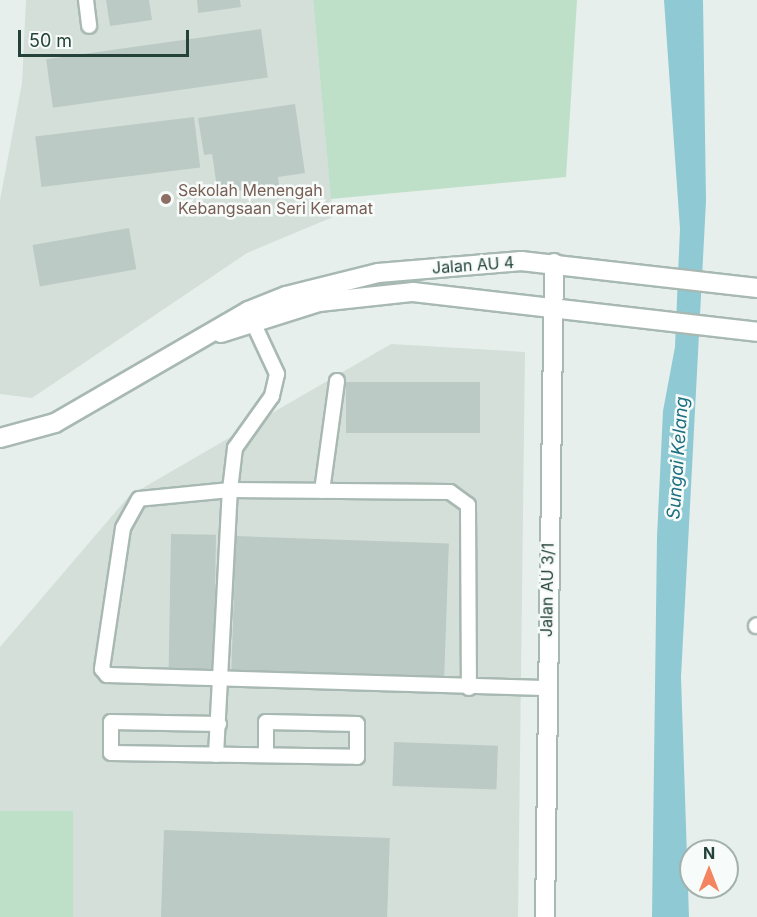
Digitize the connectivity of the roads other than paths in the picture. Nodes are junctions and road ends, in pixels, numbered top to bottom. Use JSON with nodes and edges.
{"nodes":[{"id":1,"x":86,"y":0,"type":"edge"},
{"id":2,"x":89,"y":26,"type":"dead end"},
{"id":3,"x":554,"y":263,"type":"junction"},
{"id":4,"x":755,"y":288,"type":"edge"},
{"id":5,"x":553,"y":307,"type":"junction"},
{"id":6,"x":251,"y":318,"type":"junction"},
{"id":7,"x":752,"y":332,"type":"edge"},
{"id":8,"x":337,"y":381,"type":"dead end"},
{"id":9,"x":0,"y":438,"type":"edge"},
{"id":10,"x":230,"y":490,"type":"junction"},
{"id":11,"x":322,"y":491,"type":"junction"},
{"id":12,"x":221,"y":680,"type":"junction"},
{"id":13,"x":469,"y":688,"type":"junction"},
{"id":14,"x":545,"y":688,"type":"junction"},
{"id":15,"x":219,"y":724,"type":"junction"},
{"id":16,"x":216,"y":755,"type":"junction"},
{"id":17,"x":266,"y":756,"type":"junction"},
{"id":18,"x":545,"y":917,"type":"edge"}],
"edges":[{"from":1,"to":2,"type":"lane"},
{"from":3,"to":4,"type":"main road","name":"Jalan AU 4"},
{"from":3,"to":5,"type":"main road","name":"Jalan AU 3/1"},
{"from":3,"to":6,"type":"main road","name":"Jalan AU 4"},
{"from":5,"to":6,"type":"main road","name":"Jalan AU 4"},
{"from":5,"to":7,"type":"main road","name":"Jalan AU 4"},
{"from":5,"to":14,"type":"main road","name":"Jalan AU 3/1"},
{"from":6,"to":9,"type":"main road","name":"Jalan AU 4"},
{"from":6,"to":10,"type":"lane"},
{"from":8,"to":11,"type":"lane"},
{"from":10,"to":11,"type":"lane"},
{"from":10,"to":12,"type":"lane"},
{"from":10,"to":12,"type":"lane"},
{"from":11,"to":13,"type":"lane"},
{"from":12,"to":13,"type":"lane"},
{"from":12,"to":15,"type":"lane"},
{"from":13,"to":14,"type":"lane"},
{"from":14,"to":18,"type":"main road","name":"Jalan AU 3/1"},
{"from":15,"to":16,"type":"lane"},
{"from":15,"to":16,"type":"lane"},
{"from":16,"to":17,"type":"lane"},
{"from":17,"to":17,"type":"lane"}]}
